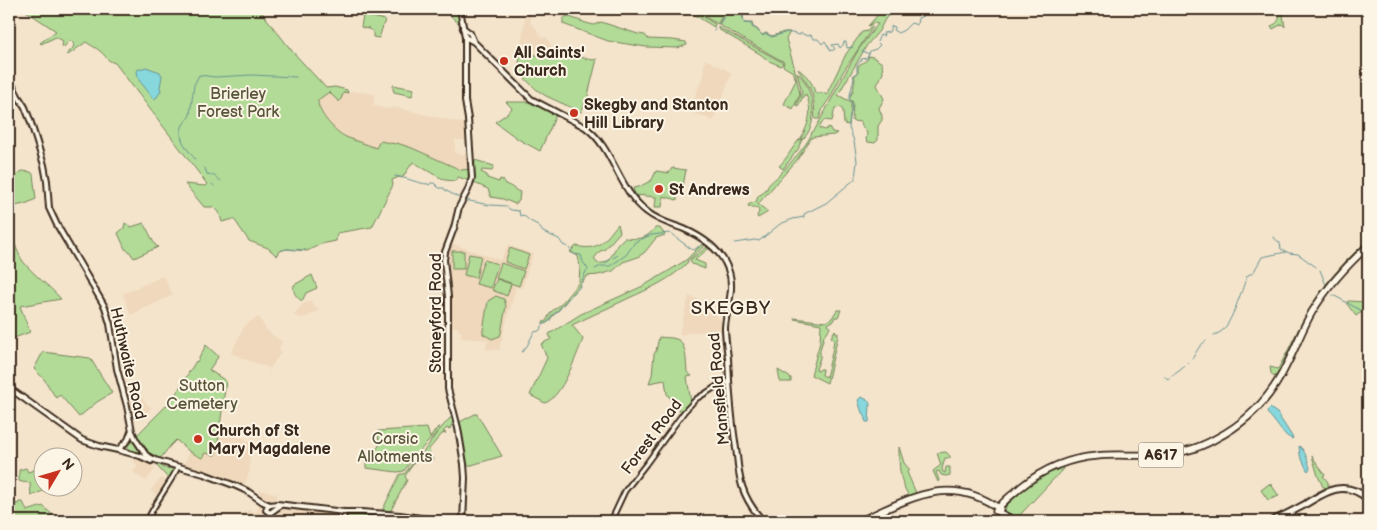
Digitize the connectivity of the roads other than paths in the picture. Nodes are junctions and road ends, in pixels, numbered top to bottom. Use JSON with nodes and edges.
{"nodes":[{"id":1,"x":460,"y":9,"type":"edge"},
{"id":2,"x":466,"y":35,"type":"junction"},
{"id":3,"x":9,"y":78,"type":"edge"},
{"id":4,"x":1368,"y":246,"type":"edge"},
{"id":5,"x":728,"y":383,"type":"junction"},
{"id":6,"x":9,"y":388,"type":"edge"},
{"id":7,"x":132,"y":431,"type":"junction"},
{"id":8,"x":136,"y":440,"type":"junction"},
{"id":9,"x":127,"y":441,"type":"junction"},
{"id":10,"x":118,"y":450,"type":"junction"},
{"id":11,"x":132,"y":454,"type":"junction"},
{"id":12,"x":142,"y":454,"type":"junction"},
{"id":13,"x":178,"y":467,"type":"junction"},
{"id":14,"x":1368,"y":499,"type":"edge"},
{"id":15,"x":282,"y":504,"type":"junction"},
{"id":16,"x":269,"y":506,"type":"junction"},
{"id":17,"x":274,"y":510,"type":"junction"},
{"id":18,"x":998,"y":510,"type":"junction"},
{"id":19,"x":344,"y":512,"type":"junction"},
{"id":20,"x":1282,"y":519,"type":"edge"},
{"id":21,"x":1013,"y":520,"type":"edge"},
{"id":22,"x":147,"y":521,"type":"edge"},
{"id":23,"x":344,"y":521,"type":"edge"},
{"id":24,"x":441,"y":521,"type":"edge"},
{"id":25,"x":463,"y":521,"type":"edge"},
{"id":26,"x":611,"y":521,"type":"edge"},
{"id":27,"x":763,"y":521,"type":"edge"},
{"id":28,"x":860,"y":521,"type":"edge"},
{"id":29,"x":1272,"y":521,"type":"edge"}],
"edges":[{"from":1,"to":2,"type":"main road","name":"Stoneyford Road"},
{"from":2,"to":5,"type":"main road","name":"Mansfield Road"},
{"from":2,"to":25,"type":"main road","name":"Stoneyford Road"},
{"from":3,"to":7,"type":"main road","name":"Huthwaite Road"},
{"from":4,"to":18,"type":"highway","number":"A617"},
{"from":5,"to":26,"type":"street","name":"Forest Road"},
{"from":5,"to":27,"type":"main road","name":"Mansfield Road"},
{"from":6,"to":10,"type":"main road"},
{"from":7,"to":8,"type":"main road","name":"Huthwaite Road"},
{"from":7,"to":9,"type":"main road","name":"Huthwaite Road"},
{"from":8,"to":9,"type":"main road"},
{"from":8,"to":12,"type":"main road","name":"Huthwaite Road"},
{"from":9,"to":10,"type":"main road"},
{"from":9,"to":11,"type":"main road"},
{"from":10,"to":11,"type":"main road"},
{"from":11,"to":12,"type":"main road"},
{"from":12,"to":13,"type":"main road"},
{"from":13,"to":16,"type":"main road"},
{"from":13,"to":22,"type":"street"},
{"from":14,"to":20,"type":"main road"},
{"from":15,"to":16,"type":"main road"},
{"from":15,"to":17,"type":"main road"},
{"from":15,"to":19,"type":"main road"},
{"from":16,"to":17,"type":"main road"},
{"from":16,"to":17,"type":"main road"},
{"from":18,"to":21,"type":"main road"},
{"from":18,"to":28,"type":"highway"},
{"from":19,"to":23,"type":"street"},
{"from":19,"to":24,"type":"main road"},
{"from":20,"to":29,"type":"main road"}]}
